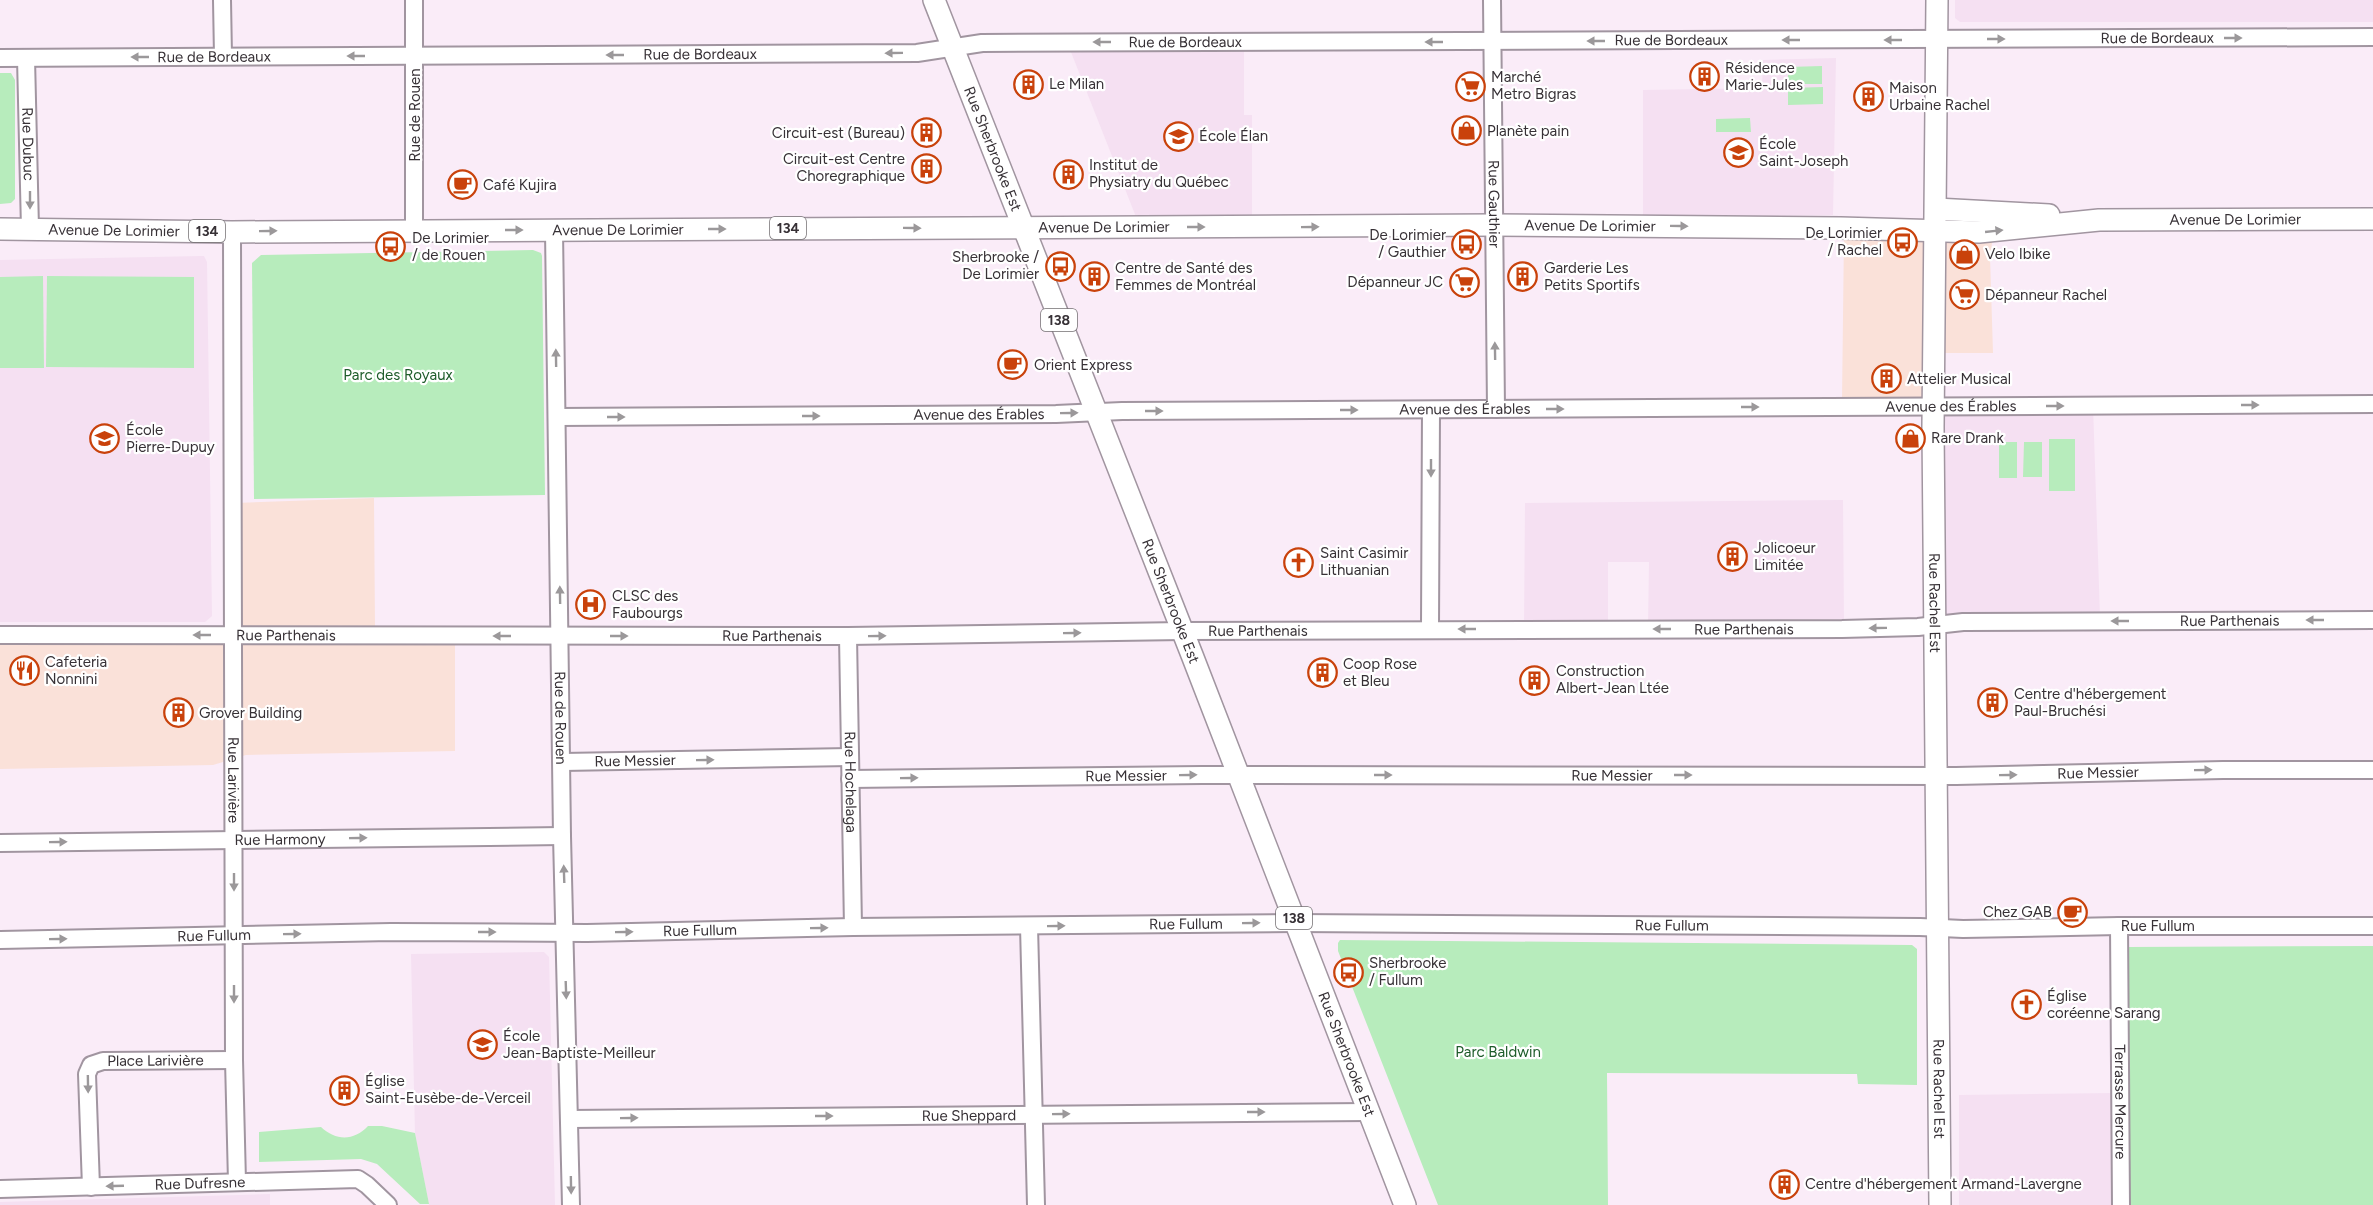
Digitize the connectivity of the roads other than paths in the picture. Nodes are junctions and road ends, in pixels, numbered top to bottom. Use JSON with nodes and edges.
{"nodes":[{"id":1,"x":222,"y":0,"type":"edge"},
{"id":2,"x":414,"y":0,"type":"edge"},
{"id":3,"x":934,"y":0,"type":"edge"},
{"id":4,"x":1492,"y":0,"type":"edge"},
{"id":5,"x":1937,"y":0,"type":"edge"},
{"id":6,"x":2373,"y":37,"type":"edge"},
{"id":7,"x":1937,"y":40,"type":"junction"},
{"id":8,"x":1493,"y":42,"type":"junction"},
{"id":9,"x":952,"y":48,"type":"junction"},
{"id":10,"x":223,"y":56,"type":"junction"},
{"id":11,"x":414,"y":56,"type":"junction"},
{"id":12,"x":0,"y":58,"type":"edge"},
{"id":13,"x":26,"y":58,"type":"junction"},
{"id":14,"x":1936,"y":209,"type":"junction"},
{"id":15,"x":2373,"y":219,"type":"edge"},
{"id":16,"x":2099,"y":220,"type":"junction"},
{"id":17,"x":1495,"y":225,"type":"junction"},
{"id":18,"x":1023,"y":227,"type":"junction"},
{"id":19,"x":0,"y":229,"type":"edge"},
{"id":20,"x":30,"y":229,"type":"junction"},
{"id":21,"x":414,"y":230,"type":"junction"},
{"id":22,"x":554,"y":230,"type":"junction"},
{"id":23,"x":1935,"y":231,"type":"junction"},
{"id":24,"x":232,"y":232,"type":"junction"},
{"id":25,"x":2373,"y":404,"type":"edge"},
{"id":26,"x":1934,"y":406,"type":"junction"},
{"id":27,"x":1496,"y":409,"type":"junction"},
{"id":28,"x":1431,"y":410,"type":"junction"},
{"id":29,"x":1095,"y":413,"type":"junction"},
{"id":30,"x":557,"y":417,"type":"junction"},
{"id":31,"x":2373,"y":620,"type":"edge"},
{"id":32,"x":1936,"y":625,"type":"junction"},
{"id":33,"x":1430,"y":630,"type":"junction"},
{"id":34,"x":1183,"y":631,"type":"junction"},
{"id":35,"x":0,"y":635,"type":"edge"},
{"id":36,"x":234,"y":635,"type":"junction"},
{"id":37,"x":561,"y":636,"type":"junction"},
{"id":38,"x":848,"y":636,"type":"junction"},
{"id":39,"x":849,"y":758,"type":"junction"},
{"id":40,"x":563,"y":762,"type":"junction"},
{"id":41,"x":2373,"y":770,"type":"edge"},
{"id":42,"x":1937,"y":774,"type":"junction"},
{"id":43,"x":1237,"y":776,"type":"junction"},
{"id":44,"x":850,"y":779,"type":"junction"},
{"id":45,"x":562,"y":836,"type":"junction"},
{"id":46,"x":234,"y":839,"type":"junction"},
{"id":47,"x":0,"y":843,"type":"edge"},
{"id":48,"x":1295,"y":923,"type":"junction"},
{"id":49,"x":1029,"y":926,"type":"junction"},
{"id":50,"x":2119,"y":926,"type":"junction"},
{"id":51,"x":2373,"y":926,"type":"edge"},
{"id":52,"x":853,"y":927,"type":"junction"},
{"id":53,"x":1938,"y":927,"type":"junction"},
{"id":54,"x":565,"y":932,"type":"junction"},
{"id":55,"x":234,"y":935,"type":"junction"},
{"id":56,"x":0,"y":939,"type":"edge"},
{"id":57,"x":234,"y":1060,"type":"junction"},
{"id":58,"x":1369,"y":1112,"type":"junction"},
{"id":59,"x":1033,"y":1114,"type":"junction"},
{"id":60,"x":570,"y":1119,"type":"junction"},
{"id":61,"x":237,"y":1182,"type":"junction"},
{"id":62,"x":91,"y":1187,"type":"junction"},
{"id":63,"x":0,"y":1189,"type":"edge"},
{"id":64,"x":388,"y":1205,"type":"edge"},
{"id":65,"x":571,"y":1205,"type":"edge"},
{"id":66,"x":1036,"y":1205,"type":"edge"},
{"id":67,"x":1405,"y":1205,"type":"edge"},
{"id":68,"x":1940,"y":1205,"type":"edge"},
{"id":69,"x":2121,"y":1205,"type":"edge"}],
"edges":[{"from":1,"to":10,"type":"street"},
{"from":2,"to":11,"type":"street","name":"Rue de Rouen"},
{"from":3,"to":9,"type":"main road","name":"Rue Sherbrooke Est","number":"138"},
{"from":4,"to":8,"type":"street","name":"Rue Gauthier"},
{"from":5,"to":7,"type":"main road","name":"Rue Rachel Est"},
{"from":7,"to":6,"type":"street","name":"Rue de Bordeaux","one_way":true},
{"from":7,"to":8,"type":"street","name":"Rue de Bordeaux","one_way":true},
{"from":7,"to":14,"type":"main road","name":"Rue Rachel Est"},
{"from":8,"to":9,"type":"street","name":"Rue de Bordeaux","one_way":true},
{"from":8,"to":17,"type":"street","name":"Rue Gauthier"},
{"from":9,"to":11,"type":"street","name":"Rue de Bordeaux","one_way":true},
{"from":9,"to":18,"type":"main road","name":"Rue Sherbrooke Est","number":"138"},
{"from":11,"to":10,"type":"street","name":"Rue de Bordeaux","one_way":true},
{"from":10,"to":13,"type":"street","name":"Rue de Bordeaux","one_way":true},
{"from":11,"to":21,"type":"street","name":"Rue de Rouen"},
{"from":12,"to":13,"type":"street","name":"Rue de Bordeaux"},
{"from":13,"to":20,"type":"street","name":"Rue Dubuc","one_way":true},
{"from":14,"to":16,"type":"main road","name":"Avenue De Lorimier"},
{"from":14,"to":23,"type":"main road","name":"Rue Rachel Est"},
{"from":15,"to":16,"type":"main road","name":"Avenue De Lorimier"},
{"from":23,"to":16,"type":"main road","name":"Avenue De Lorimier","one_way":true},
{"from":18,"to":17,"type":"main road","name":"Avenue De Lorimier","one_way":true},
{"from":17,"to":23,"type":"main road","name":"Avenue De Lorimier","one_way":true},
{"from":27,"to":17,"type":"street","name":"Rue Gauthier","one_way":true},
{"from":22,"to":18,"type":"main road","name":"Avenue De Lorimier","number":"134","one_way":true},
{"from":18,"to":29,"type":"main road","name":"Rue Sherbrooke Est","number":"138"},
{"from":19,"to":20,"type":"main road","name":"Avenue De Lorimier","number":"134"},
{"from":20,"to":24,"type":"main road","name":"Avenue De Lorimier","number":"134"},
{"from":21,"to":22,"type":"main road","name":"Avenue De Lorimier","number":"134","one_way":true},
{"from":24,"to":21,"type":"main road","name":"Avenue De Lorimier","number":"134","one_way":true},
{"from":30,"to":22,"type":"street","name":"Rue de Rouen","one_way":true},
{"from":23,"to":26,"type":"main road","name":"Rue Rachel Est"},
{"from":24,"to":36,"type":"street","name":"Rue Larivière"},
{"from":26,"to":25,"type":"street","name":"Avenue des Érables","one_way":true},
{"from":27,"to":26,"type":"street","name":"Avenue des Érables","one_way":true},
{"from":26,"to":32,"type":"main road","name":"Rue Rachel Est"},
{"from":27,"to":28,"type":"street","name":"Avenue des Érables"},
{"from":29,"to":28,"type":"street","name":"Avenue des Érables","one_way":true},
{"from":28,"to":33,"type":"street","one_way":true},
{"from":30,"to":29,"type":"street","name":"Avenue des Érables","one_way":true},
{"from":29,"to":34,"type":"main road","name":"Rue Sherbrooke Est","number":"138"},
{"from":37,"to":30,"type":"street","name":"Rue de Rouen","one_way":true},
{"from":31,"to":32,"type":"street","name":"Rue Parthenais","one_way":true},
{"from":32,"to":33,"type":"street","name":"Rue Parthenais","one_way":true},
{"from":32,"to":42,"type":"main road","name":"Rue Rachel Est"},
{"from":33,"to":34,"type":"street","name":"Rue Parthenais"},
{"from":38,"to":34,"type":"street","name":"Rue Parthenais","one_way":true},
{"from":34,"to":43,"type":"main road","name":"Rue Sherbrooke Est","number":"138"},
{"from":36,"to":35,"type":"street","name":"Rue Parthenais","one_way":true},
{"from":37,"to":36,"type":"street","name":"Rue Parthenais","one_way":true},
{"from":36,"to":46,"type":"street","name":"Rue Larivière"},
{"from":37,"to":38,"type":"street","name":"Rue Parthenais","one_way":true},
{"from":37,"to":40,"type":"street","name":"Rue de Rouen"},
{"from":38,"to":39,"type":"street","name":"Rue Hochelaga"},
{"from":40,"to":39,"type":"street","name":"Rue Messier","one_way":true},
{"from":39,"to":44,"type":"street","name":"Rue Hochelaga"},
{"from":40,"to":45,"type":"street","name":"Rue de Rouen"},
{"from":42,"to":41,"type":"street","name":"Rue Messier","one_way":true},
{"from":43,"to":42,"type":"street","name":"Rue Messier","one_way":true},
{"from":42,"to":53,"type":"main road","name":"Rue Rachel Est"},
{"from":44,"to":43,"type":"street","name":"Rue Messier","one_way":true},
{"from":43,"to":48,"type":"main road","name":"Rue Sherbrooke Est","number":"138"},
{"from":44,"to":52,"type":"street","name":"Rue Hochelaga"},
{"from":46,"to":45,"type":"street","name":"Rue Harmony","one_way":true},
{"from":54,"to":45,"type":"street","name":"Rue de Rouen","one_way":true},
{"from":47,"to":46,"type":"street","name":"Rue Harmony","one_way":true},
{"from":46,"to":55,"type":"street","name":"Rue Larivière","one_way":true},
{"from":49,"to":48,"type":"street","name":"Rue Fullum","one_way":true},
{"from":48,"to":53,"type":"street","name":"Rue Fullum"},
{"from":48,"to":58,"type":"main road","name":"Rue Sherbrooke Est","number":"138"},
{"from":49,"to":52,"type":"street","name":"Rue Fullum"},
{"from":49,"to":59,"type":"street"},
{"from":50,"to":51,"type":"street","name":"Rue Fullum"},
{"from":50,"to":53,"type":"street","name":"Rue Fullum"},
{"from":50,"to":69,"type":"street","name":"Terrasse Mercure"},
{"from":54,"to":52,"type":"street","name":"Rue Fullum","one_way":true},
{"from":53,"to":68,"type":"main road","name":"Rue Rachel Est"},
{"from":55,"to":54,"type":"street","name":"Rue Fullum","one_way":true},
{"from":54,"to":60,"type":"street","name":"Rue de Rouen","one_way":true},
{"from":56,"to":55,"type":"street","name":"Rue Fullum","one_way":true},
{"from":55,"to":57,"type":"street","name":"Rue Larivière","one_way":true},
{"from":57,"to":61,"type":"street","name":"Rue Larivière"},
{"from":57,"to":62,"type":"street","name":"Place Larivière","one_way":true},
{"from":59,"to":58,"type":"street","name":"Rue Sheppard","one_way":true},
{"from":58,"to":67,"type":"main road","name":"Rue Sherbrooke Est","number":"138"},
{"from":60,"to":59,"type":"street","name":"Rue Sheppard","one_way":true},
{"from":59,"to":66,"type":"street"},
{"from":60,"to":65,"type":"street","name":"Rue de Rouen","one_way":true},
{"from":61,"to":62,"type":"street","name":"Rue Dufresne","one_way":true},
{"from":61,"to":64,"type":"street","name":"Rue Dufresne"},
{"from":62,"to":63,"type":"street","name":"Rue Dufresne"}]}
